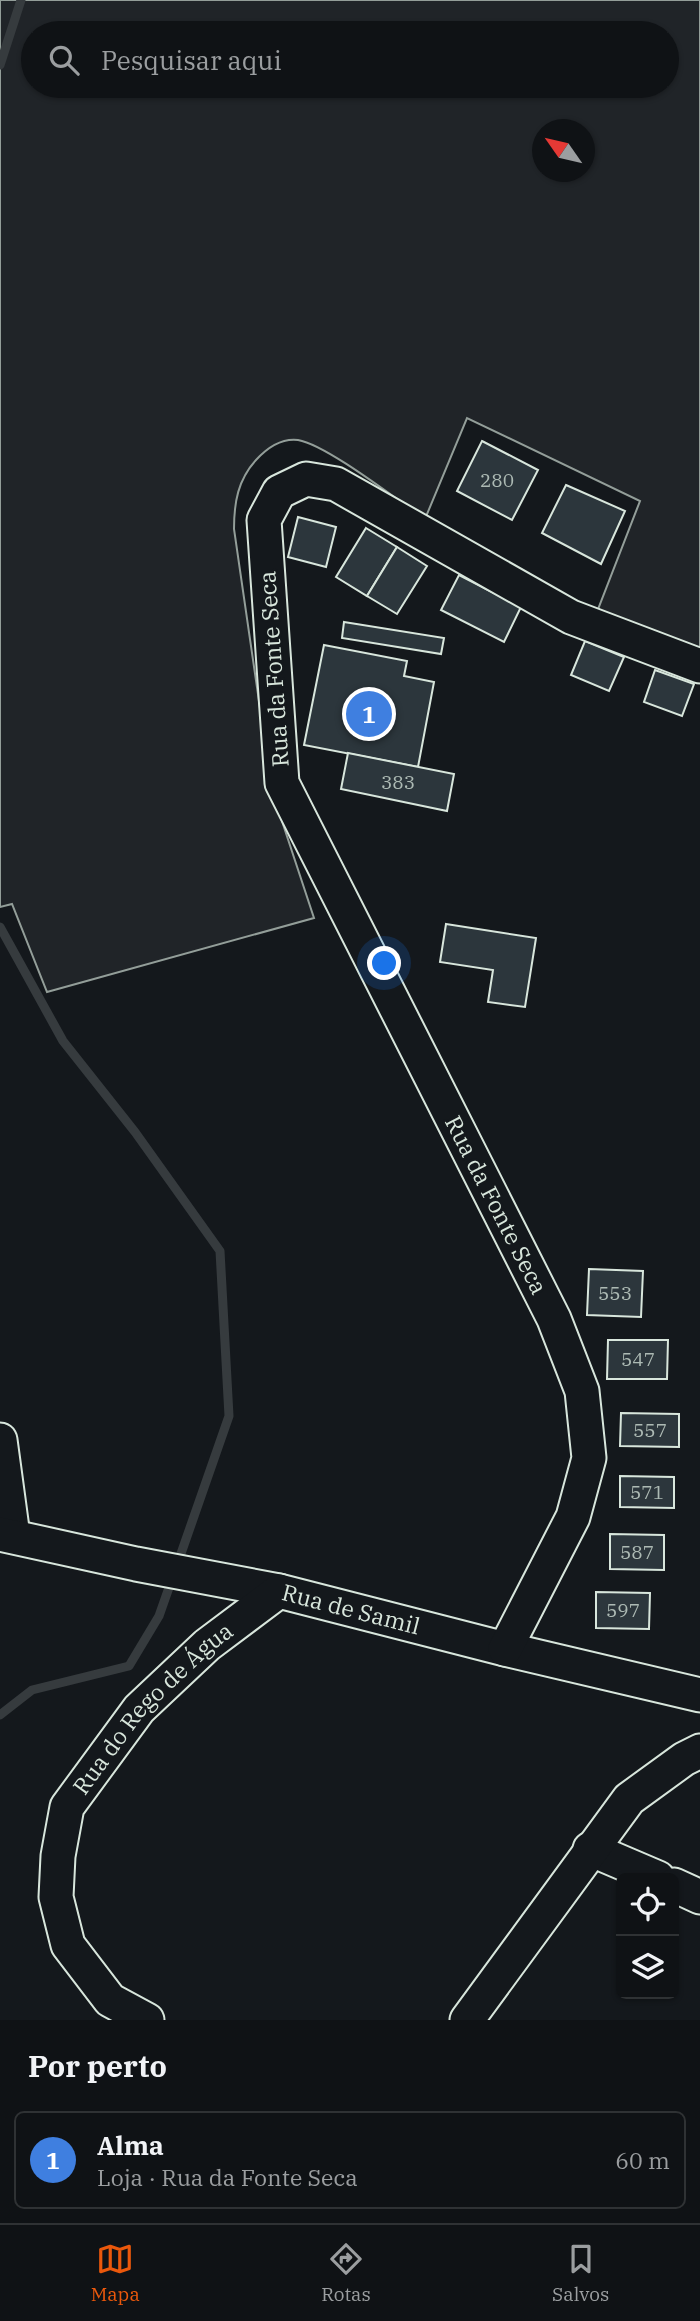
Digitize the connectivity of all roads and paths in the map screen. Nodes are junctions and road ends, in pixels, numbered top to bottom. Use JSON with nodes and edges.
{"nodes":[{"id":1,"x":700,"y":666,"type":"edge"},
{"id":2,"x":0,"y":1440,"type":"edge"},
{"id":3,"x":7,"y":1535,"type":"edge"},
{"id":4,"x":279,"y":1591,"type":"junction"},
{"id":5,"x":505,"y":1648,"type":"junction"},
{"id":6,"x":700,"y":1695,"type":"edge"},
{"id":7,"x":700,"y":1751,"type":"edge"},
{"id":8,"x":590,"y":1849,"type":"junction"},
{"id":9,"x":646,"y":1873,"type":"edge"},
{"id":10,"x":679,"y":1887,"type":"edge"},
{"id":11,"x":700,"y":1896,"type":"edge"},
{"id":12,"x":146,"y":2020,"type":"edge"},
{"id":13,"x":467,"y":2020,"type":"edge"}],
"edges":[{"from":1,"to":5,"type":"street","name":"Rua da Fonte Seca"},
{"from":2,"to":3,"type":"street"},
{"from":3,"to":4,"type":"street","name":"Rua de Samil"},
{"from":4,"to":5,"type":"street","name":"Rua de Samil"},
{"from":4,"to":12,"type":"street","name":"Rua do Rego de Água"},
{"from":5,"to":6,"type":"street","name":"Rua de Samil"},
{"from":7,"to":8,"type":"street"},
{"from":8,"to":9,"type":"street"},
{"from":8,"to":13,"type":"street"},
{"from":10,"to":11,"type":"street"}]}
